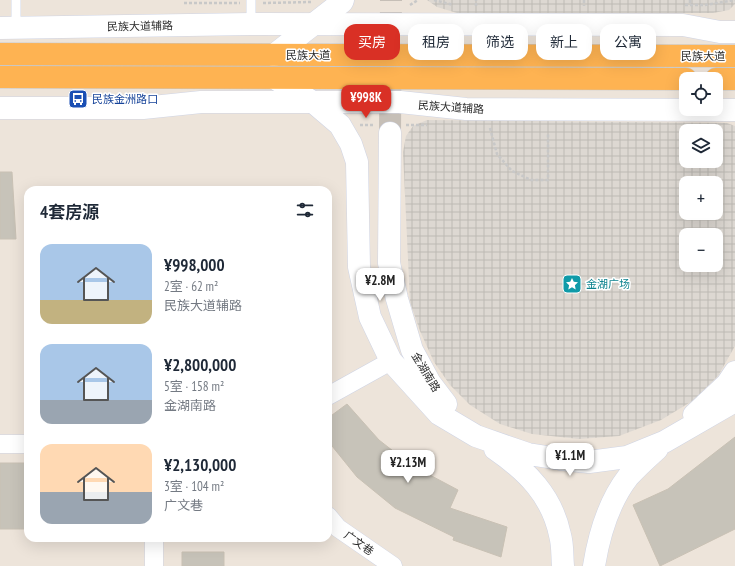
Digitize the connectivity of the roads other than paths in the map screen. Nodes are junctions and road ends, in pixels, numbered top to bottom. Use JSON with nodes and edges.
{"nodes":[{"id":1,"x":16,"y":0,"type":"edge"},
{"id":2,"x":342,"y":1,"type":"edge"},
{"id":3,"x":251,"y":9,"type":"edge"},
{"id":4,"x":314,"y":25,"type":"junction"},
{"id":5,"x":8,"y":28,"type":"edge"},
{"id":6,"x":735,"y":32,"type":"edge"},
{"id":7,"x":0,"y":54,"type":"edge"},
{"id":8,"x":274,"y":55,"type":"junction"},
{"id":9,"x":735,"y":56,"type":"edge"},
{"id":10,"x":0,"y":77,"type":"edge"},
{"id":11,"x":274,"y":78,"type":"junction"},
{"id":12,"x":679,"y":79,"type":"edge"},
{"id":13,"x":723,"y":79,"type":"edge"},
{"id":14,"x":735,"y":79,"type":"edge"},
{"id":15,"x":313,"y":102,"type":"junction"},
{"id":16,"x":0,"y":108,"type":"edge"},
{"id":17,"x":735,"y":110,"type":"edge"},
{"id":18,"x":390,"y":133,"type":"tunnel mouth"},
{"id":19,"x":391,"y":361,"type":"junction"},
{"id":20,"x":735,"y":372,"type":"edge"},
{"id":21,"x":332,"y":394,"type":"edge"},
{"id":22,"x":735,"y":401,"type":"edge"},
{"id":23,"x":476,"y":436,"type":"junction"},
{"id":24,"x":664,"y":442,"type":"junction"},
{"id":25,"x":0,"y":444,"type":"edge"},
{"id":26,"x":24,"y":444,"type":"edge"},
{"id":27,"x":332,"y":521,"type":"edge"},
{"id":28,"x":154,"y":542,"type":"edge"},
{"id":29,"x":154,"y":566,"type":"edge"},
{"id":30,"x":393,"y":566,"type":"edge"},
{"id":31,"x":563,"y":566,"type":"edge"},
{"id":32,"x":594,"y":566,"type":"edge"}],
"edges":[{"from":1,"to":5,"type":"lane"},
{"from":2,"to":4,"type":"main road"},
{"from":3,"to":4,"type":"main road","name":"民族大道辅路"},
{"from":3,"to":5,"type":"main road","name":"民族大道辅路"},
{"from":4,"to":6,"type":"main road","name":"民族大道辅路"},
{"from":4,"to":8,"type":"main road"},
{"from":7,"to":8,"type":"highway","name":"民族大道"},
{"from":8,"to":9,"type":"highway","name":"民族大道"},
{"from":10,"to":11,"type":"highway","name":"民族大道"},
{"from":11,"to":12,"type":"highway","name":"民族大道"},
{"from":11,"to":15,"type":"main road"},
{"from":13,"to":14,"type":"highway","name":"民族大道"},
{"from":15,"to":16,"type":"main road","name":"民族大道辅路"},
{"from":15,"to":17,"type":"main road","name":"民族大道辅路"},
{"from":15,"to":19,"type":"main road"},
{"from":18,"to":23,"type":"main road","name":"金湖南路"},
{"from":19,"to":21,"type":"street"},
{"from":19,"to":23,"type":"main road"},
{"from":20,"to":24,"type":"main road"},
{"from":22,"to":24,"type":"main road"},
{"from":23,"to":24,"type":"main road"},
{"from":23,"to":31,"type":"main road","name":"金湖南路"},
{"from":24,"to":32,"type":"main road"},
{"from":25,"to":26,"type":"street"},
{"from":27,"to":30,"type":"street","name":"广文巷"},
{"from":28,"to":29,"type":"street"}]}
